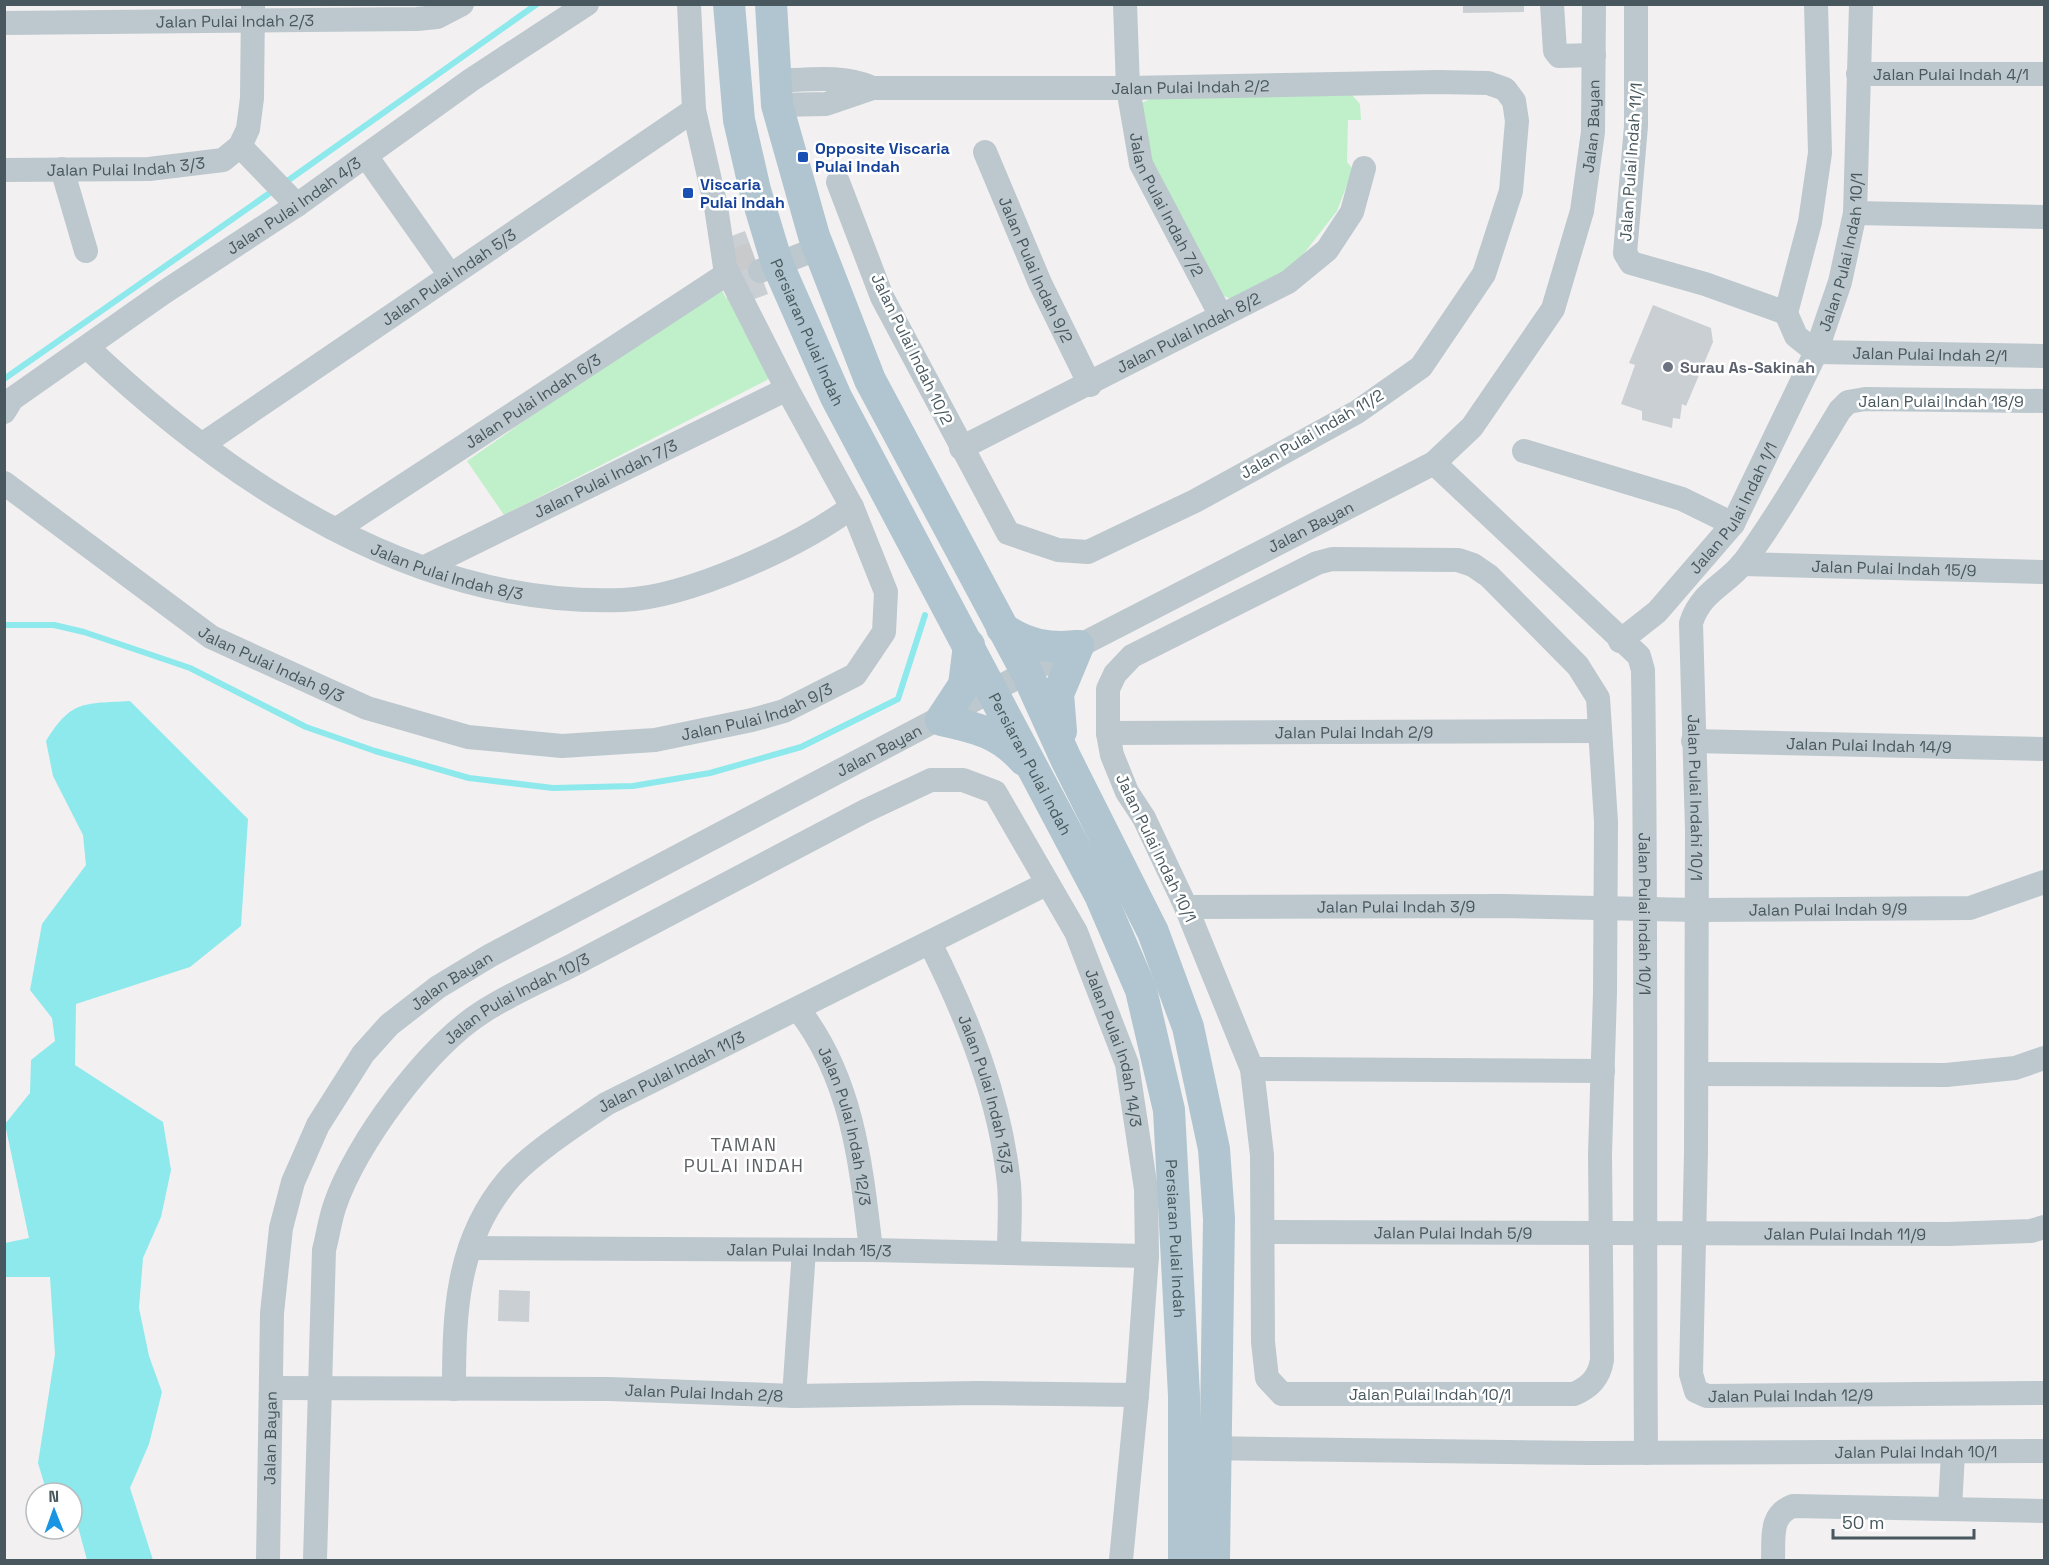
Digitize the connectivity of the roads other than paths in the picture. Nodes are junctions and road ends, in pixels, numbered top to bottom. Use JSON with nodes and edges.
{"nodes":[{"id":1,"x":462,"y":4,"type":"edge"},
{"id":2,"x":587,"y":4,"type":"edge"},
{"id":3,"x":689,"y":4,"type":"edge"},
{"id":4,"x":729,"y":4,"type":"edge"},
{"id":5,"x":771,"y":4,"type":"edge"},
{"id":6,"x":1125,"y":4,"type":"edge"},
{"id":7,"x":1552,"y":4,"type":"edge"},
{"id":8,"x":1594,"y":4,"type":"edge"},
{"id":9,"x":1636,"y":4,"type":"edge"},
{"id":10,"x":1816,"y":4,"type":"edge"},
{"id":11,"x":1861,"y":4,"type":"edge"},
{"id":12,"x":253,"y":12,"type":"edge"},
{"id":13,"x":4,"y":23,"type":"edge"},
{"id":14,"x":1594,"y":55,"type":"junction"},
{"id":15,"x":1858,"y":74,"type":"junction"},
{"id":16,"x":2044,"y":74,"type":"edge"},
{"id":17,"x":1128,"y":88,"type":"junction"},
{"id":18,"x":1505,"y":89,"type":"joint"},
{"id":19,"x":775,"y":93,"type":"junction"},
{"id":20,"x":694,"y":110,"type":"junction"},
{"id":21,"x":240,"y":146,"type":"junction"},
{"id":22,"x":985,"y":152,"type":"dead end"},
{"id":23,"x":366,"y":156,"type":"junction"},
{"id":24,"x":1364,"y":168,"type":"dead end"},
{"id":25,"x":62,"y":169,"type":"junction"},
{"id":26,"x":4,"y":170,"type":"edge"},
{"id":27,"x":838,"y":182,"type":"dead end"},
{"id":28,"x":295,"y":202,"type":"junction"},
{"id":29,"x":1855,"y":213,"type":"junction"},
{"id":30,"x":2044,"y":217,"type":"edge"},
{"id":31,"x":817,"y":242,"type":"junction"},
{"id":32,"x":86,"y":251,"type":"dead end"},
{"id":33,"x":750,"y":265,"type":"junction"},
{"id":34,"x":450,"y":275,"type":"junction"},
{"id":35,"x":1786,"y":313,"type":"junction"},
{"id":36,"x":1221,"y":316,"type":"junction"},
{"id":37,"x":87,"y":347,"type":"junction"},
{"id":38,"x":1816,"y":352,"type":"junction"},
{"id":39,"x":2044,"y":356,"type":"edge"},
{"id":40,"x":1090,"y":385,"type":"junction"},
{"id":41,"x":786,"y":389,"type":"junction"},
{"id":42,"x":2044,"y":401,"type":"edge"},
{"id":43,"x":1840,"y":410,"type":"joint"},
{"id":44,"x":4,"y":412,"type":"edge"},
{"id":45,"x":203,"y":444,"type":"junction"},
{"id":46,"x":961,"y":448,"type":"junction"},
{"id":47,"x":1524,"y":451,"type":"dead end"},
{"id":48,"x":1434,"y":463,"type":"junction"},
{"id":49,"x":4,"y":483,"type":"edge"},
{"id":50,"x":852,"y":507,"type":"junction"},
{"id":51,"x":1733,"y":524,"type":"junction"},
{"id":52,"x":337,"y":529,"type":"junction"},
{"id":53,"x":1742,"y":564,"type":"junction"},
{"id":54,"x":425,"y":567,"type":"junction"},
{"id":55,"x":2044,"y":572,"type":"edge"},
{"id":56,"x":1002,"y":628,"type":"junction"},
{"id":57,"x":1620,"y":641,"type":"junction"},
{"id":58,"x":969,"y":645,"type":"junction"},
{"id":59,"x":1078,"y":646,"type":"junction"},
{"id":60,"x":1027,"y":673,"type":"junction"},
{"id":61,"x":993,"y":690,"type":"junction"},
{"id":62,"x":941,"y":720,"type":"junction"},
{"id":63,"x":1600,"y":731,"type":"junction"},
{"id":64,"x":1108,"y":733,"type":"junction"},
{"id":65,"x":1693,"y":741,"type":"junction"},
{"id":66,"x":2044,"y":749,"type":"edge"},
{"id":67,"x":1066,"y":759,"type":"junction"},
{"id":68,"x":1038,"y":777,"type":"junction"},
{"id":69,"x":931,"y":780,"type":"joint"},
{"id":70,"x":2044,"y":882,"type":"edge"},
{"id":71,"x":1046,"y":884,"type":"junction"},
{"id":72,"x":1186,"y":907,"type":"junction"},
{"id":73,"x":1606,"y":907,"type":"junction"},
{"id":74,"x":1647,"y":909,"type":"junction"},
{"id":75,"x":1697,"y":910,"type":"junction"},
{"id":76,"x":930,"y":943,"type":"junction"},
{"id":77,"x":798,"y":1009,"type":"junction"},
{"id":78,"x":2044,"y":1058,"type":"edge"},
{"id":79,"x":1252,"y":1070,"type":"junction"},
{"id":80,"x":1603,"y":1071,"type":"junction"},
{"id":81,"x":1697,"y":1074,"type":"junction"},
{"id":82,"x":2044,"y":1227,"type":"edge"},
{"id":83,"x":1263,"y":1232,"type":"junction"},
{"id":84,"x":1600,"y":1234,"type":"junction"},
{"id":85,"x":1644,"y":1234,"type":"junction"},
{"id":86,"x":1693,"y":1234,"type":"junction"},
{"id":87,"x":470,"y":1248,"type":"junction"},
{"id":88,"x":804,"y":1250,"type":"junction"},
{"id":89,"x":871,"y":1250,"type":"junction"},
{"id":90,"x":1009,"y":1253,"type":"junction"},
{"id":91,"x":1147,"y":1256,"type":"junction"},
{"id":92,"x":272,"y":1388,"type":"junction"},
{"id":93,"x":319,"y":1389,"type":"junction"},
{"id":94,"x":454,"y":1389,"type":"junction"},
{"id":95,"x":2044,"y":1394,"type":"edge"},
{"id":96,"x":1137,"y":1395,"type":"junction"},
{"id":97,"x":794,"y":1396,"type":"junction"},
{"id":98,"x":1200,"y":1448,"type":"junction"},
{"id":99,"x":2044,"y":1451,"type":"edge"},
{"id":100,"x":1646,"y":1453,"type":"junction"},
{"id":101,"x":1953,"y":1453,"type":"junction"},
{"id":102,"x":1950,"y":1508,"type":"junction"},
{"id":103,"x":2044,"y":1510,"type":"edge"},
{"id":104,"x":268,"y":1560,"type":"edge"},
{"id":105,"x":315,"y":1560,"type":"edge"},
{"id":106,"x":335,"y":1560,"type":"edge"},
{"id":107,"x":1121,"y":1560,"type":"edge"},
{"id":108,"x":1184,"y":1560,"type":"edge"},
{"id":109,"x":1214,"y":1560,"type":"edge"},
{"id":110,"x":1773,"y":1560,"type":"edge"}],
"edges":[{"from":1,"to":12,"type":"street","name":"Jalan Pulai Indah 2/3"},
{"from":2,"to":23,"type":"street","name":"Jalan Pulai Indah 4/3"},
{"from":3,"to":20,"type":"street","name":"Jalan Pulai Indah 9/3"},
{"from":4,"to":33,"type":"main road","name":"Persiaran Pulai Indah"},
{"from":5,"to":19,"type":"main road","name":"Persiaran Pulai Indah"},
{"from":6,"to":17,"type":"street","name":"Jalan Pulai Indah 7/2"},
{"from":7,"to":14,"type":"street"},
{"from":8,"to":14,"type":"street","name":"Jalan Bayan"},
{"from":9,"to":35,"type":"street","name":"Jalan Pulai Indah 11/1"},
{"from":10,"to":35,"type":"street"},
{"from":11,"to":15,"type":"street","name":"Jalan Pulai Indah 10/1"},
{"from":12,"to":13,"type":"street","name":"Jalan Pulai Indah 2/3"},
{"from":12,"to":21,"type":"street"},
{"from":14,"to":48,"type":"street","name":"Jalan Bayan"},
{"from":15,"to":16,"type":"street","name":"Jalan Pulai Indah 4/1"},
{"from":15,"to":29,"type":"street","name":"Jalan Pulai Indah 10/1"},
{"from":17,"to":18,"type":"street","name":"Jalan Pulai Indah 2/2"},
{"from":17,"to":19,"type":"street","name":"Jalan Pulai Indah 2/2"},
{"from":17,"to":36,"type":"street","name":"Jalan Pulai Indah 7/2"},
{"from":18,"to":46,"type":"street","name":"Jalan Pulai Indah 11/2"},
{"from":19,"to":31,"type":"main road","name":"Persiaran Pulai Indah"},
{"from":20,"to":33,"type":"street","name":"Jalan Pulai Indah 9/3"},
{"from":20,"to":34,"type":"street","name":"Jalan Pulai Indah 5/3"},
{"from":21,"to":25,"type":"street","name":"Jalan Pulai Indah 3/3"},
{"from":21,"to":28,"type":"street"},
{"from":22,"to":40,"type":"street","name":"Jalan Pulai Indah 9/2"},
{"from":23,"to":28,"type":"street","name":"Jalan Pulai Indah 4/3"},
{"from":23,"to":34,"type":"street"},
{"from":24,"to":36,"type":"street","name":"Jalan Pulai Indah 8/2"},
{"from":25,"to":26,"type":"street","name":"Jalan Pulai Indah 3/3"},
{"from":25,"to":32,"type":"street"},
{"from":27,"to":46,"type":"street","name":"Jalan Pulai Indah 10/2"},
{"from":28,"to":37,"type":"street","name":"Jalan Pulai Indah 4/3"},
{"from":29,"to":30,"type":"street"},
{"from":29,"to":38,"type":"street","name":"Jalan Pulai Indah 10/1"},
{"from":31,"to":33,"type":"street","name":"Jalan Pulai Indah 6/3"},
{"from":31,"to":56,"type":"main road","name":"Persiaran Pulai Indah"},
{"from":33,"to":41,"type":"street","name":"Jalan Pulai Indah 9/3"},
{"from":33,"to":52,"type":"street","name":"Jalan Pulai Indah 6/3"},
{"from":33,"to":58,"type":"main road","name":"Persiaran Pulai Indah"},
{"from":34,"to":45,"type":"street","name":"Jalan Pulai Indah 5/3"},
{"from":35,"to":38,"type":"street","name":"Jalan Pulai Indah 10/1"},
{"from":36,"to":40,"type":"street","name":"Jalan Pulai Indah 8/2"},
{"from":37,"to":44,"type":"street","name":"Jalan Pulai Indah 4/3"},
{"from":37,"to":45,"type":"street","name":"Jalan Pulai Indah 8/3"},
{"from":38,"to":39,"type":"street","name":"Jalan Pulai Indah 2/1"},
{"from":38,"to":51,"type":"street","name":"Jalan Pulai Indah 1/1"},
{"from":40,"to":46,"type":"street","name":"Jalan Pulai Indah 8/2"},
{"from":41,"to":50,"type":"street","name":"Jalan Pulai Indah 9/3"},
{"from":41,"to":54,"type":"street","name":"Jalan Pulai Indah 7/3"},
{"from":42,"to":43,"type":"street","name":"Jalan Pulai Indah 18/9"},
{"from":43,"to":53,"type":"street","name":"Jalan Pulai Indahi 10/1"},
{"from":45,"to":52,"type":"street","name":"Jalan Pulai Indah 8/3"},
{"from":47,"to":51,"type":"street"},
{"from":48,"to":57,"type":"street","name":"Jalan Pulai Indah 10/1"},
{"from":48,"to":59,"type":"street","name":"Jalan Bayan"},
{"from":49,"to":50,"type":"street","name":"Jalan Pulai Indah 9/3"},
{"from":50,"to":54,"type":"street","name":"Jalan Pulai Indah 8/3"},
{"from":51,"to":57,"type":"street","name":"Jalan Pulai Indah 1/1"},
{"from":52,"to":54,"type":"street","name":"Jalan Pulai Indah 8/3"},
{"from":53,"to":55,"type":"street","name":"Jalan Pulai Indah 15/9"},
{"from":53,"to":65,"type":"street","name":"Jalan Pulai Indahi 10/1"},
{"from":56,"to":59,"type":"main road"},
{"from":56,"to":60,"type":"main road","name":"Persiaran Pulai Indah"},
{"from":57,"to":74,"type":"street","name":"Jalan Pulai Indah 10/1"},
{"from":58,"to":61,"type":"main road","name":"Persiaran Pulai Indah"},
{"from":58,"to":62,"type":"main road"},
{"from":59,"to":60,"type":"street","name":"Jalan Bayan"},
{"from":59,"to":67,"type":"main road"},
{"from":60,"to":61,"type":"street","name":"Jalan Bayan"},
{"from":60,"to":67,"type":"main road","name":"Persiaran Pulai Indah"},
{"from":61,"to":62,"type":"street","name":"Jalan Bayan"},
{"from":61,"to":68,"type":"main road","name":"Persiaran Pulai Indah"},
{"from":62,"to":68,"type":"main road"},
{"from":62,"to":92,"type":"street","name":"Jalan Bayan"},
{"from":63,"to":64,"type":"street","name":"Jalan Pulai Indah 2/9"},
{"from":63,"to":64,"type":"street","name":"Jalan Pulai Indah 10/1"},
{"from":63,"to":73,"type":"street","name":"Jalan Pulai Indah 10/1"},
{"from":64,"to":72,"type":"street","name":"Jalan Pulai Indah 10/1"},
{"from":65,"to":66,"type":"street","name":"Jalan Pulai Indah 14/9"},
{"from":65,"to":75,"type":"street","name":"Jalan Pulai Indahi 10/1"},
{"from":67,"to":98,"type":"main road","name":"Persiaran Pulai Indah"},
{"from":68,"to":98,"type":"main road","name":"Persiaran Pulai Indah"},
{"from":69,"to":71,"type":"street","name":"Jalan Pulai Indah 14/3"},
{"from":69,"to":93,"type":"street","name":"Jalan Pulai Indah 10/3"},
{"from":70,"to":75,"type":"street","name":"Jalan Pulai Indah 9/9"},
{"from":71,"to":76,"type":"street","name":"Jalan Pulai Indah 11/3"},
{"from":71,"to":91,"type":"street","name":"Jalan Pulai Indah 14/3"},
{"from":72,"to":73,"type":"street","name":"Jalan Pulai Indah 3/9"},
{"from":72,"to":79,"type":"street","name":"Jalan Pulai Indah 10/1"},
{"from":73,"to":74,"type":"street","name":"Jalan Pulai Indah 9/9"},
{"from":73,"to":80,"type":"street","name":"Jalan Pulai Indah 10/1"},
{"from":74,"to":75,"type":"street","name":"Jalan Pulai Indah 9/9"},
{"from":74,"to":85,"type":"street","name":"Jalan Pulai Indah 10/1"},
{"from":75,"to":81,"type":"street","name":"Jalan Pulai Indahi 10/1"},
{"from":76,"to":77,"type":"street","name":"Jalan Pulai Indah 11/3"},
{"from":76,"to":90,"type":"street","name":"Jalan Pulai Indah 13/3"},
{"from":77,"to":87,"type":"street","name":"Jalan Pulai Indah 11/3"},
{"from":77,"to":89,"type":"street","name":"Jalan Pulai Indah 12/3"},
{"from":78,"to":81,"type":"street"},
{"from":79,"to":80,"type":"street"},
{"from":79,"to":83,"type":"street","name":"Jalan Pulai Indah 10/1"},
{"from":80,"to":84,"type":"street","name":"Jalan Pulai Indah 10/1"},
{"from":81,"to":86,"type":"street","name":"Jalan Pulai Indahi 10/1"},
{"from":82,"to":86,"type":"street","name":"Jalan Pulai Indah 11/9"},
{"from":83,"to":84,"type":"street","name":"Jalan Pulai Indah 5/9"},
{"from":83,"to":84,"type":"street","name":"Jalan Pulai Indah 10/1"},
{"from":84,"to":85,"type":"street","name":"Jalan Pulai Indah 5/9"},
{"from":85,"to":86,"type":"street","name":"Jalan Pulai Indah 11/9"},
{"from":85,"to":100,"type":"street","name":"Jalan Pulai Indah 10/1"},
{"from":86,"to":95,"type":"street","name":"Jalan Pulai Indah 12/9"},
{"from":87,"to":88,"type":"street","name":"Jalan Pulai Indah 15/3"},
{"from":87,"to":94,"type":"street","name":"Jalan Pulai Indah 11/3"},
{"from":88,"to":89,"type":"street","name":"Jalan Pulai Indah 15/3"},
{"from":88,"to":97,"type":"street"},
{"from":89,"to":90,"type":"street","name":"Jalan Pulai Indah 15/3"},
{"from":90,"to":91,"type":"street","name":"Jalan Pulai Indah 15/3"},
{"from":91,"to":96,"type":"street","name":"Jalan Pulai Indah 14/3"},
{"from":92,"to":93,"type":"street","name":"Jalan Pulai Indah 2/8"},
{"from":92,"to":104,"type":"street","name":"Jalan Bayan"},
{"from":93,"to":94,"type":"street","name":"Jalan Pulai Indah 2/8"},
{"from":93,"to":105,"type":"street","name":"Jalan Pulai Indah 10/3"},
{"from":94,"to":97,"type":"street","name":"Jalan Pulai Indah 2/8"},
{"from":96,"to":97,"type":"street","name":"Jalan Pulai Indah 2/8"},
{"from":96,"to":107,"type":"street"},
{"from":98,"to":100,"type":"street","name":"Jalan Pulai Indah 10/1"},
{"from":98,"to":108,"type":"main road","name":"Persiaran Pulai Indah"},
{"from":98,"to":109,"type":"main road","name":"Persiaran Pulai Indah"},
{"from":99,"to":101,"type":"street","name":"Jalan Pulai Indah 10/1"},
{"from":100,"to":101,"type":"street","name":"Jalan Pulai Indah 10/1"},
{"from":101,"to":102,"type":"street"},
{"from":102,"to":103,"type":"street"},
{"from":102,"to":110,"type":"street"},
{"from":105,"to":106,"type":"street"}]}
